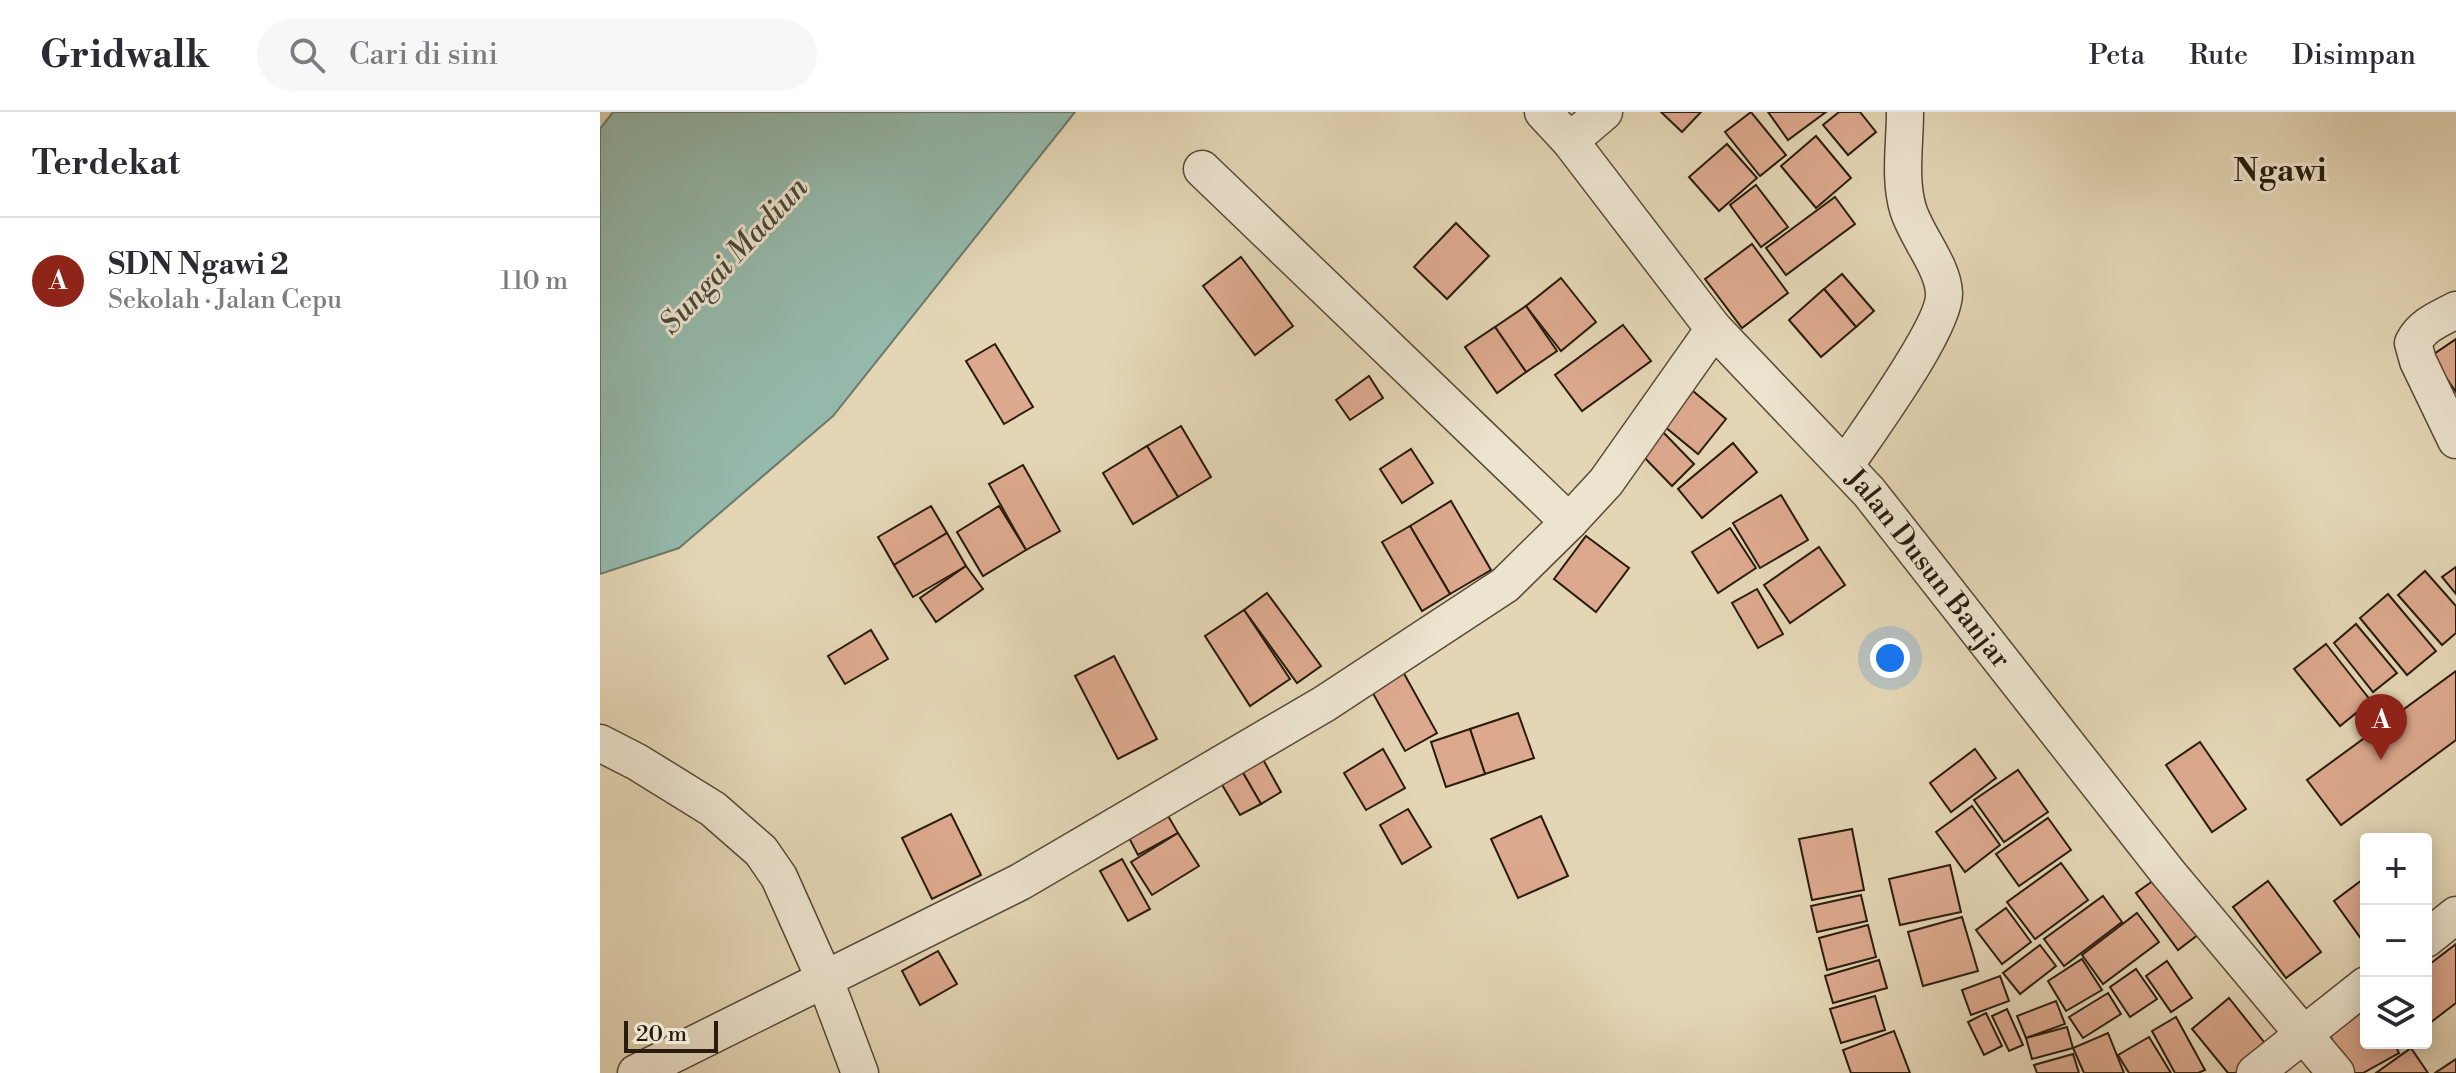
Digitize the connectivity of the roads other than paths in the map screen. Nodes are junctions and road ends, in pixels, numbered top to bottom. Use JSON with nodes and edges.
{"nodes":[{"id":1,"x":1543,"y":112,"type":"edge"},
{"id":2,"x":1604,"y":112,"type":"edge"},
{"id":3,"x":1905,"y":112,"type":"edge"},
{"id":4,"x":1570,"y":141,"type":"junction"},
{"id":5,"x":1202,"y":169,"type":"dead end"},
{"id":6,"x":2456,"y":310,"type":"edge"},
{"id":7,"x":1714,"y":329,"type":"junction"},
{"id":8,"x":2456,"y":440,"type":"edge"},
{"id":9,"x":1845,"y":466,"type":"junction"},
{"id":10,"x":1569,"y":522,"type":"junction"},
{"id":11,"x":600,"y":743,"type":"edge"},
{"id":12,"x":2456,"y":915,"type":"edge"},
{"id":13,"x":2432,"y":934,"type":"edge"},
{"id":14,"x":825,"y":980,"type":"junction"},
{"id":15,"x":2360,"y":990,"type":"edge"},
{"id":16,"x":2303,"y":1033,"type":"junction"},
{"id":17,"x":636,"y":1073,"type":"edge"},
{"id":18,"x":860,"y":1073,"type":"edge"},
{"id":19,"x":2255,"y":1073,"type":"edge"},
{"id":20,"x":2336,"y":1073,"type":"edge"}],
"edges":[{"from":1,"to":4,"type":"street","name":"Jalan Dusun Banjar"},
{"from":2,"to":4,"type":"street"},
{"from":3,"to":9,"type":"street"},
{"from":4,"to":7,"type":"street","name":"Jalan Dusun Banjar"},
{"from":5,"to":10,"type":"street"},
{"from":6,"to":8,"type":"street"},
{"from":7,"to":9,"type":"street","name":"Jalan Dusun Banjar"},
{"from":7,"to":10,"type":"street"},
{"from":9,"to":16,"type":"street","name":"Jalan Dusun Banjar"},
{"from":10,"to":14,"type":"street"},
{"from":11,"to":14,"type":"street"},
{"from":12,"to":13,"type":"street"},
{"from":14,"to":17,"type":"street"},
{"from":14,"to":18,"type":"street"},
{"from":15,"to":16,"type":"street"},
{"from":16,"to":19,"type":"street"},
{"from":16,"to":20,"type":"street","name":"Jalan Dusun Banjar"}]}
